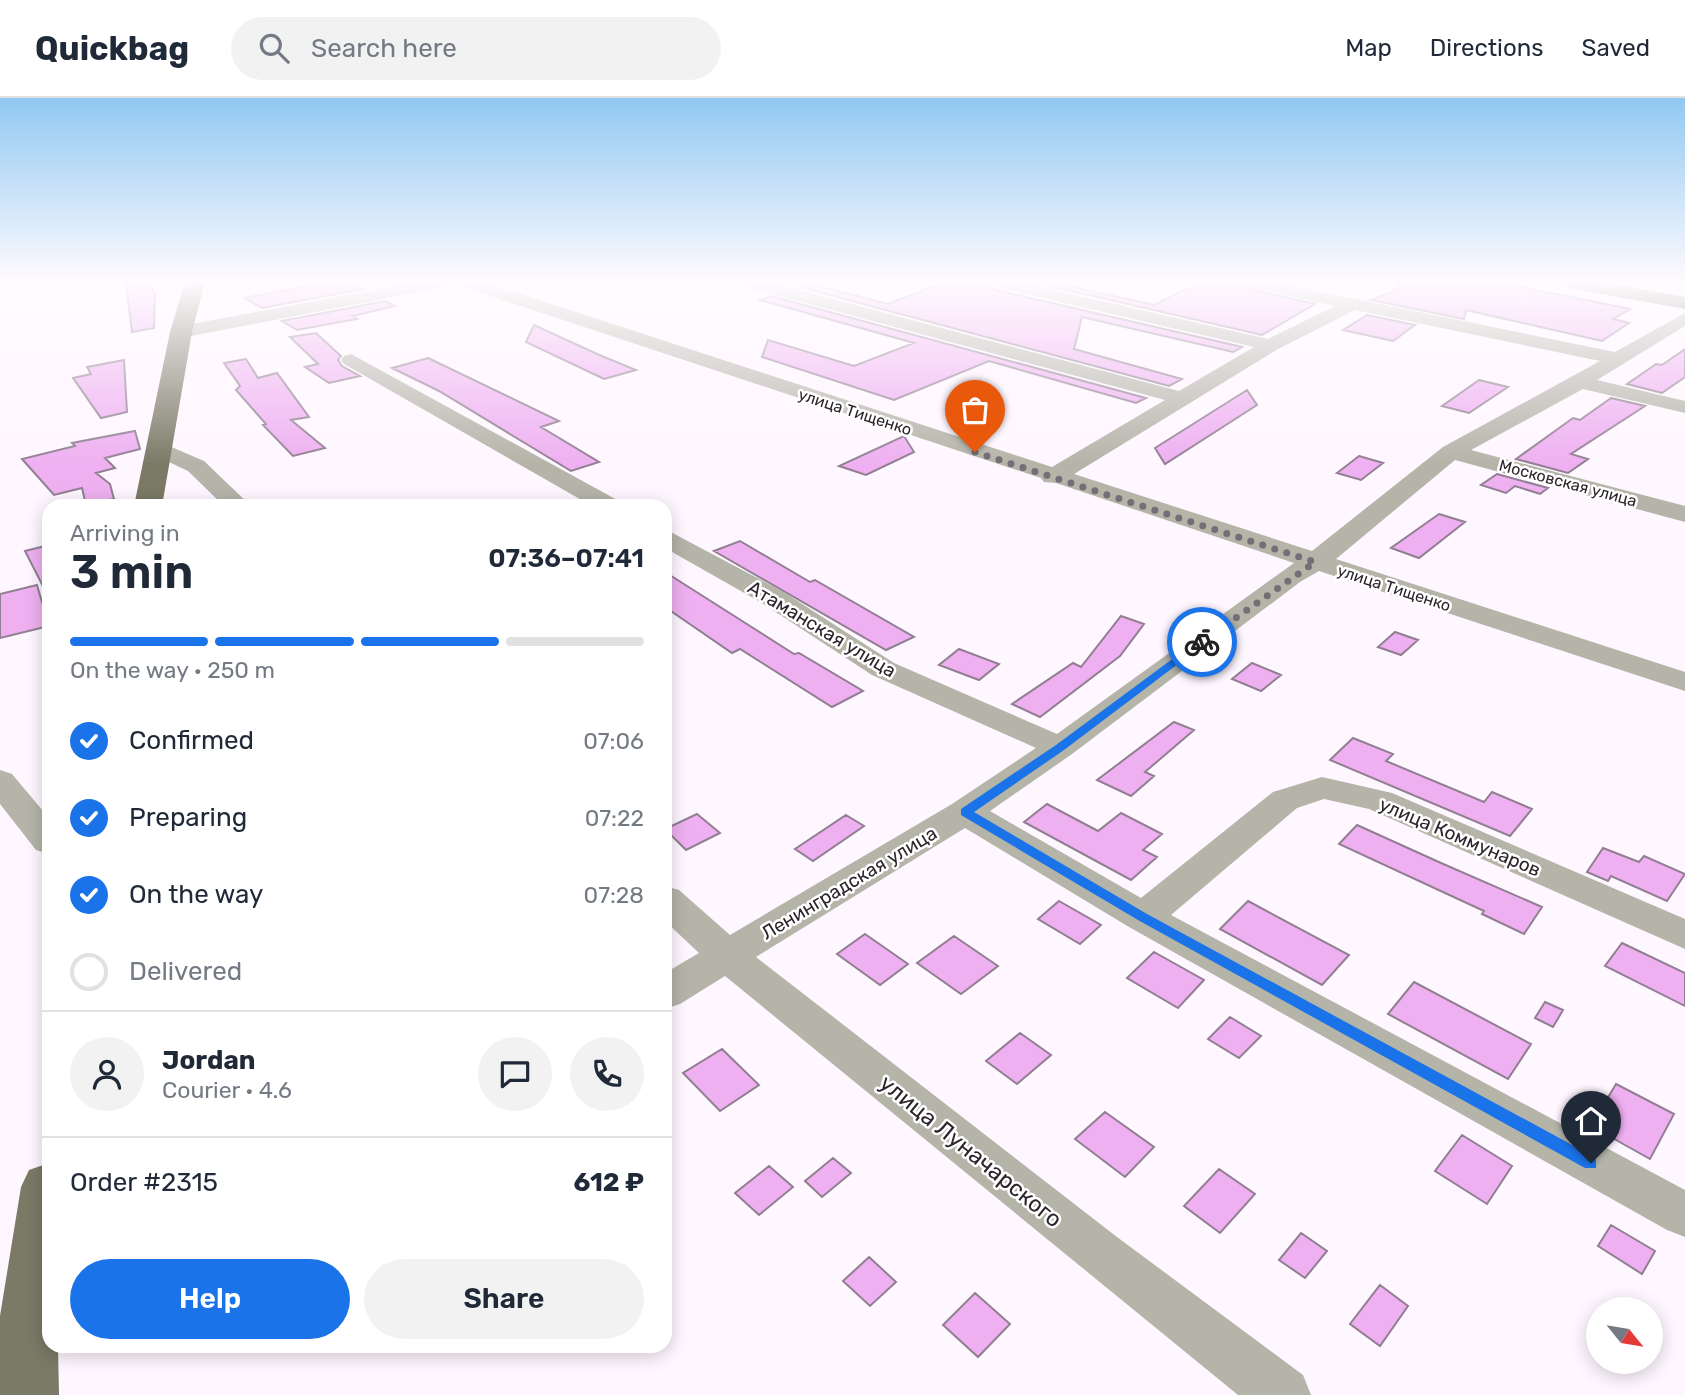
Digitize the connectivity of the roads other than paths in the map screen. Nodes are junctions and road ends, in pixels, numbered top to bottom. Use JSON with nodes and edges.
{"nodes":[{"id":1,"x":179,"y":343,"type":"edge"},
{"id":2,"x":648,"y":343,"type":"edge"},
{"id":3,"x":985,"y":343,"type":"edge"},
{"id":4,"x":1260,"y":343,"type":"edge"},
{"id":5,"x":1276,"y":343,"type":"edge"},
{"id":6,"x":1539,"y":343,"type":"edge"},
{"id":7,"x":1645,"y":343,"type":"edge"},
{"id":8,"x":1271,"y":345,"type":"junction"},
{"id":9,"x":1618,"y":359,"type":"junction"},
{"id":10,"x":351,"y":360,"type":"dead end"},
{"id":11,"x":1580,"y":382,"type":"junction"},
{"id":12,"x":1184,"y":399,"type":"junction"},
{"id":13,"x":1685,"y":407,"type":"edge"},
{"id":14,"x":160,"y":449,"type":"junction"},
{"id":15,"x":1451,"y":452,"type":"junction"},
{"id":16,"x":1052,"y":477,"type":"junction"},
{"id":17,"x":149,"y":499,"type":"edge"},
{"id":18,"x":231,"y":499,"type":"edge"},
{"id":19,"x":598,"y":499,"type":"edge"},
{"id":20,"x":1685,"y":514,"type":"edge"},
{"id":21,"x":672,"y":541,"type":"edge"},
{"id":22,"x":1315,"y":562,"type":"junction"},
{"id":23,"x":1685,"y":682,"type":"edge"},
{"id":24,"x":1060,"y":747,"type":"junction"},
{"id":25,"x":0,"y":781,"type":"edge"},
{"id":26,"x":965,"y":812,"type":"junction"},
{"id":27,"x":42,"y":833,"type":"edge"},
{"id":28,"x":672,"y":905,"type":"edge"},
{"id":29,"x":1143,"y":917,"type":"junction"},
{"id":30,"x":1685,"y":935,"type":"edge"},
{"id":31,"x":728,"y":957,"type":"junction"},
{"id":32,"x":672,"y":989,"type":"edge"},
{"id":33,"x":1685,"y":1215,"type":"edge"},
{"id":34,"x":42,"y":1238,"type":"edge"},
{"id":35,"x":25,"y":1363,"type":"edge"},
{"id":36,"x":1283,"y":1395,"type":"edge"}],
"edges":[{"from":1,"to":14,"type":"main road"},
{"from":2,"to":16,"type":"street","name":"улица Тищенко"},
{"from":3,"to":12,"type":"street"},
{"from":4,"to":8,"type":"street"},
{"from":5,"to":8,"type":"street"},
{"from":6,"to":9,"type":"street"},
{"from":7,"to":9,"type":"street","name":"Ленинградская улица"},
{"from":8,"to":12,"type":"street"},
{"from":9,"to":11,"type":"street","name":"Ленинградская улица"},
{"from":10,"to":19,"type":"street"},
{"from":11,"to":13,"type":"street"},
{"from":11,"to":15,"type":"street","name":"Ленинградская улица"},
{"from":12,"to":16,"type":"street"},
{"from":14,"to":17,"type":"main road"},
{"from":14,"to":18,"type":"street"},
{"from":15,"to":20,"type":"street","name":"Московская улица"},
{"from":15,"to":22,"type":"street","name":"Ленинградская улица"},
{"from":16,"to":22,"type":"street","name":"улица Тищенко"},
{"from":21,"to":24,"type":"street","name":"Атаманская улица"},
{"from":22,"to":23,"type":"street","name":"улица Тищенко"},
{"from":22,"to":24,"type":"street","name":"Ленинградская улица"},
{"from":24,"to":26,"type":"street","name":"Ленинградская улица"},
{"from":25,"to":27,"type":"street"},
{"from":26,"to":29,"type":"street"},
{"from":26,"to":31,"type":"street","name":"Ленинградская улица"},
{"from":28,"to":31,"type":"street","name":"улица Луначарского"},
{"from":29,"to":30,"type":"street","name":"улица Коммунаров"},
{"from":29,"to":33,"type":"street"},
{"from":31,"to":32,"type":"street","name":"Ленинградская улица"},
{"from":31,"to":36,"type":"street","name":"улица Луначарского"},
{"from":34,"to":35,"type":"main road"}]}
